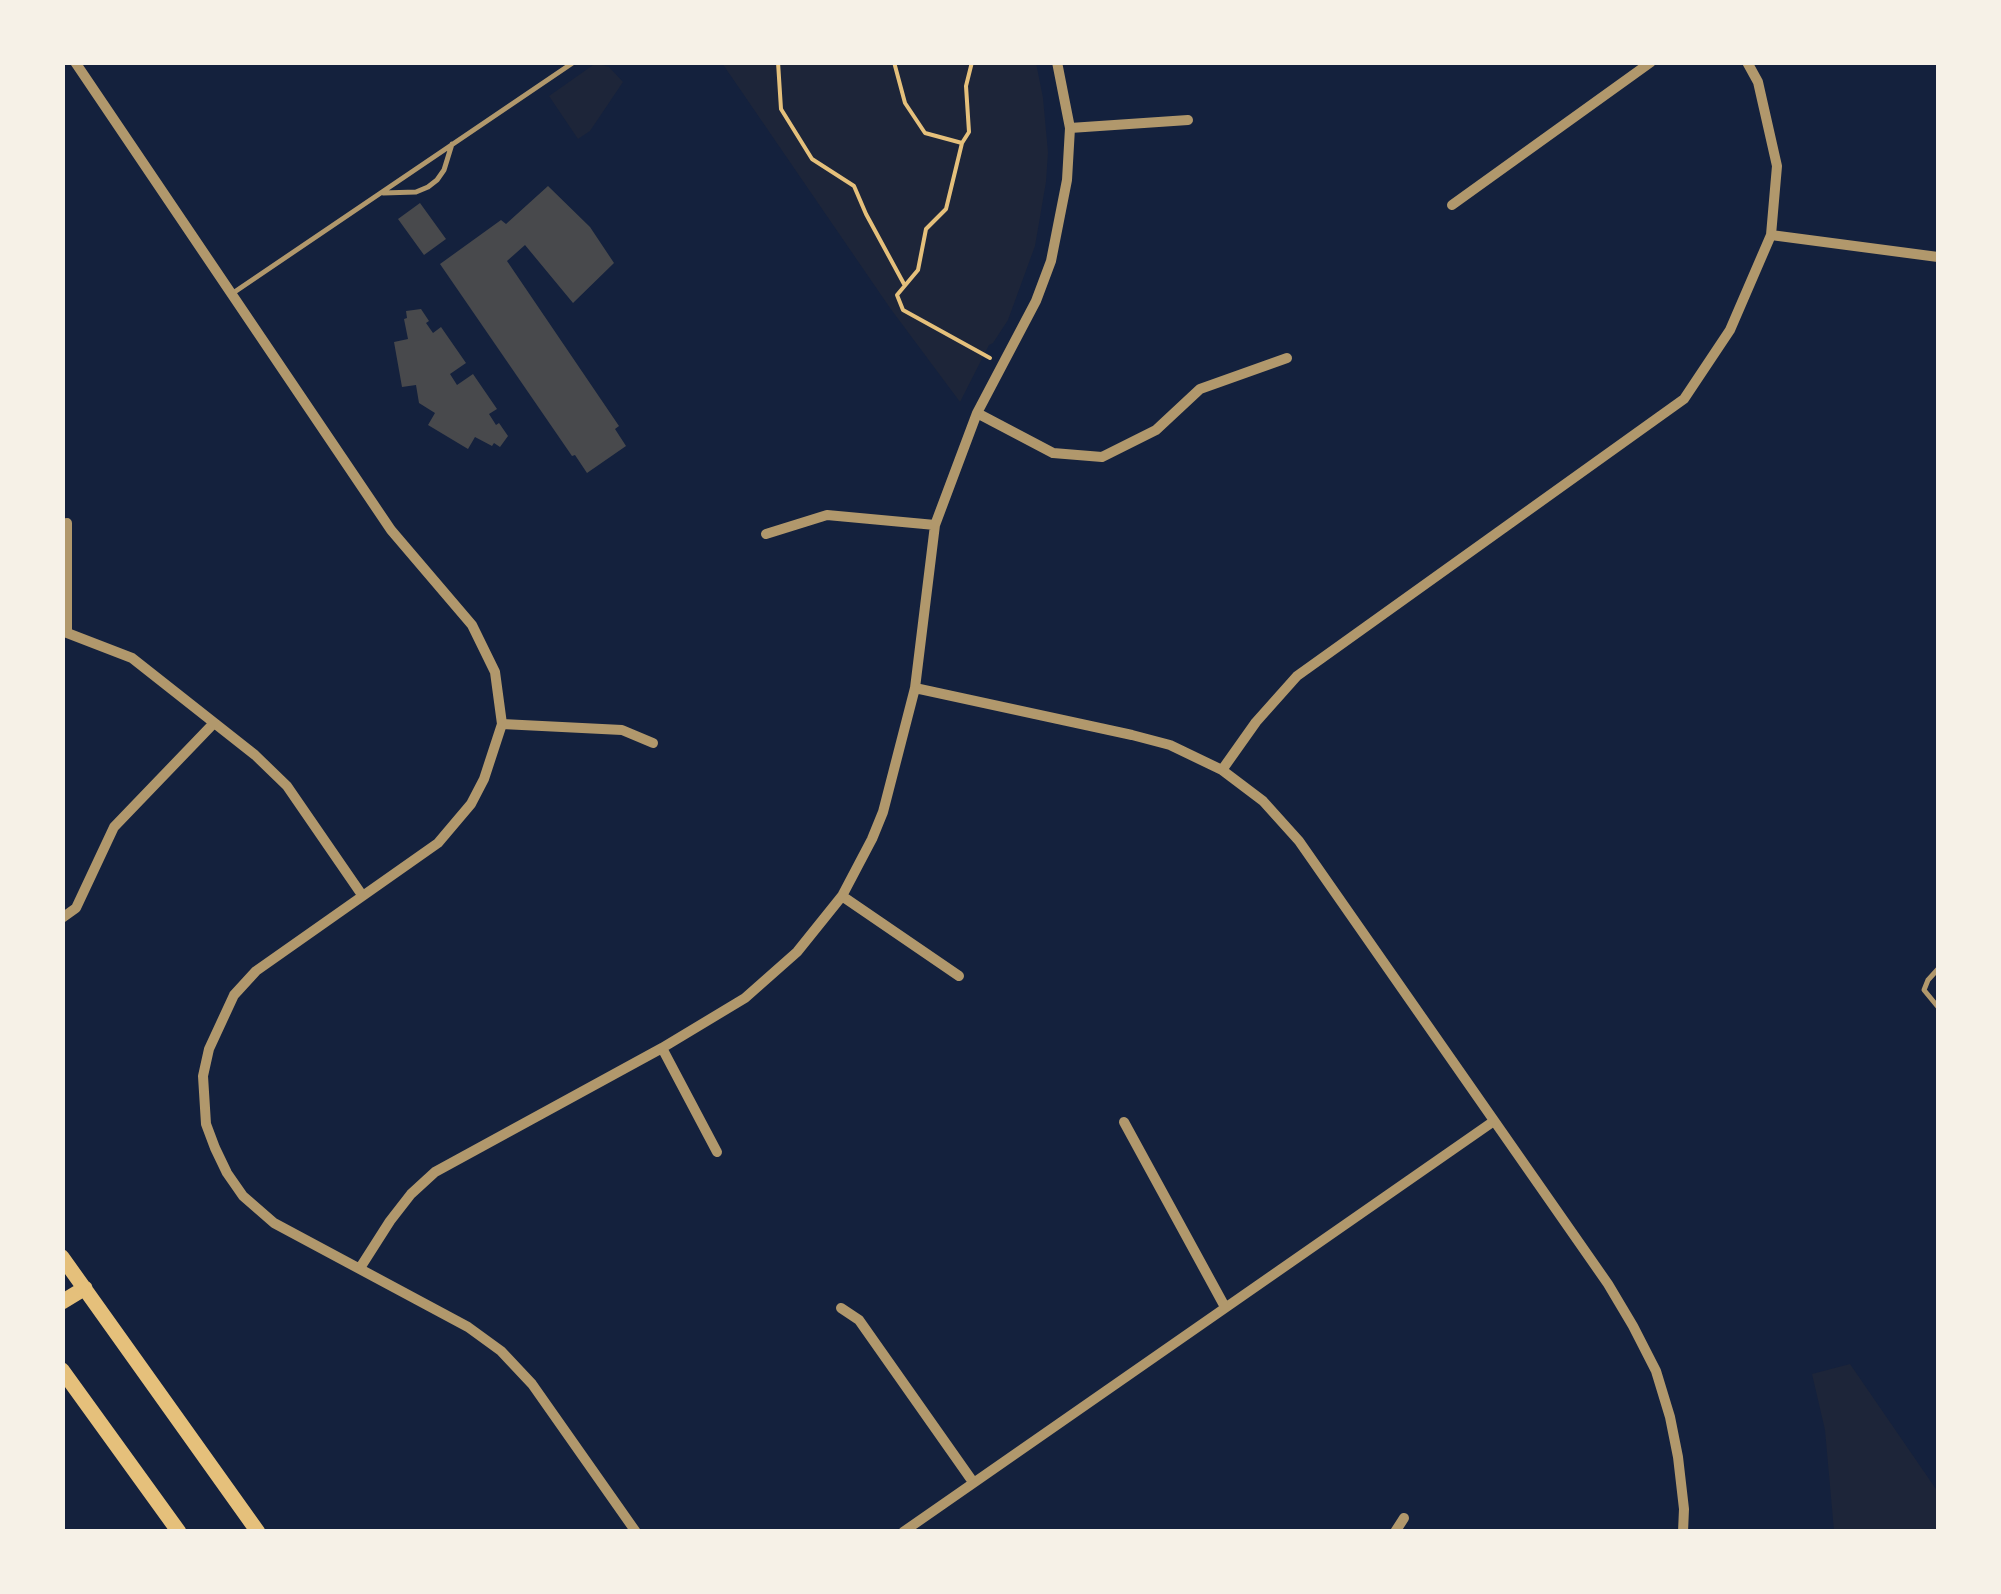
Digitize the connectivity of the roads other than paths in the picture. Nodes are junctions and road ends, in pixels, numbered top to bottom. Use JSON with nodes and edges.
{"nodes":[{"id":1,"x":76,"y":62,"type":"edge"},
{"id":2,"x":574,"y":62,"type":"edge"},
{"id":3,"x":1057,"y":62,"type":"edge"},
{"id":4,"x":1651,"y":62,"type":"edge"},
{"id":5,"x":1747,"y":62,"type":"edge"},
{"id":6,"x":1188,"y":120,"type":"dead end"},
{"id":7,"x":1070,"y":128,"type":"junction"},
{"id":8,"x":452,"y":144,"type":"junction"},
{"id":9,"x":380,"y":193,"type":"junction"},
{"id":10,"x":1452,"y":205,"type":"dead end"},
{"id":11,"x":1771,"y":236,"type":"junction"},
{"id":12,"x":1938,"y":258,"type":"edge"},
{"id":13,"x":232,"y":294,"type":"junction"},
{"id":14,"x":1287,"y":358,"type":"dead end"},
{"id":15,"x":977,"y":413,"type":"junction"},
{"id":16,"x":68,"y":523,"type":"dead end"},
{"id":17,"x":935,"y":525,"type":"junction"},
{"id":18,"x":766,"y":534,"type":"dead end"},
{"id":19,"x":65,"y":631,"type":"edge"},
{"id":20,"x":914,"y":688,"type":"junction"},
{"id":21,"x":214,"y":723,"type":"junction"},
{"id":22,"x":502,"y":724,"type":"junction"},
{"id":23,"x":653,"y":743,"type":"dead end"},
{"id":24,"x":1222,"y":770,"type":"junction"},
{"id":25,"x":362,"y":895,"type":"junction"},
{"id":26,"x":842,"y":896,"type":"junction"},
{"id":27,"x":62,"y":918,"type":"edge"},
{"id":28,"x":1938,"y":969,"type":"edge"},
{"id":29,"x":960,"y":976,"type":"dead end"},
{"id":30,"x":1938,"y":1007,"type":"edge"},
{"id":31,"x":662,"y":1048,"type":"junction"},
{"id":32,"x":1494,"y":1121,"type":"junction"},
{"id":33,"x":1124,"y":1122,"type":"dead end"},
{"id":34,"x":717,"y":1152,"type":"dead end"},
{"id":35,"x":62,"y":1257,"type":"edge"},
{"id":36,"x":360,"y":1268,"type":"junction"},
{"id":37,"x":85,"y":1288,"type":"junction"},
{"id":38,"x":62,"y":1302,"type":"edge"},
{"id":39,"x":1226,"y":1307,"type":"junction"},
{"id":40,"x":842,"y":1308,"type":"dead end"},
{"id":41,"x":62,"y":1370,"type":"edge"},
{"id":42,"x":973,"y":1482,"type":"junction"},
{"id":43,"x":1404,"y":1518,"type":"dead end"},
{"id":44,"x":179,"y":1532,"type":"edge"},
{"id":45,"x":258,"y":1532,"type":"edge"},
{"id":46,"x":636,"y":1532,"type":"edge"},
{"id":47,"x":903,"y":1532,"type":"edge"},
{"id":48,"x":1396,"y":1532,"type":"edge"},
{"id":49,"x":1683,"y":1532,"type":"edge"}],
"edges":[{"from":1,"to":13,"type":"street"},
{"from":2,"to":8,"type":"lane"},
{"from":3,"to":7,"type":"street"},
{"from":4,"to":10,"type":"street"},
{"from":5,"to":11,"type":"street"},
{"from":6,"to":7,"type":"street"},
{"from":7,"to":15,"type":"street"},
{"from":8,"to":9,"type":"lane"},
{"from":8,"to":9,"type":"lane"},
{"from":9,"to":13,"type":"lane"},
{"from":11,"to":12,"type":"street"},
{"from":11,"to":24,"type":"street"},
{"from":13,"to":22,"type":"street"},
{"from":14,"to":15,"type":"street"},
{"from":15,"to":17,"type":"street"},
{"from":16,"to":19,"type":"street"},
{"from":17,"to":18,"type":"street"},
{"from":17,"to":20,"type":"street"},
{"from":19,"to":21,"type":"street"},
{"from":20,"to":24,"type":"street"},
{"from":20,"to":26,"type":"street"},
{"from":21,"to":25,"type":"street"},
{"from":21,"to":27,"type":"street"},
{"from":22,"to":23,"type":"street"},
{"from":22,"to":25,"type":"street"},
{"from":24,"to":32,"type":"street"},
{"from":25,"to":36,"type":"street"},
{"from":26,"to":29,"type":"street"},
{"from":26,"to":31,"type":"street"},
{"from":28,"to":30,"type":"lane"},
{"from":31,"to":34,"type":"street"},
{"from":31,"to":36,"type":"street"},
{"from":32,"to":39,"type":"street"},
{"from":32,"to":49,"type":"street"},
{"from":33,"to":39,"type":"street"},
{"from":35,"to":37,"type":"main road"},
{"from":36,"to":46,"type":"street"},
{"from":37,"to":38,"type":"main road"},
{"from":37,"to":45,"type":"main road"},
{"from":39,"to":42,"type":"street"},
{"from":40,"to":42,"type":"street"},
{"from":41,"to":44,"type":"main road"},
{"from":42,"to":47,"type":"street"},
{"from":43,"to":48,"type":"street"}]}
